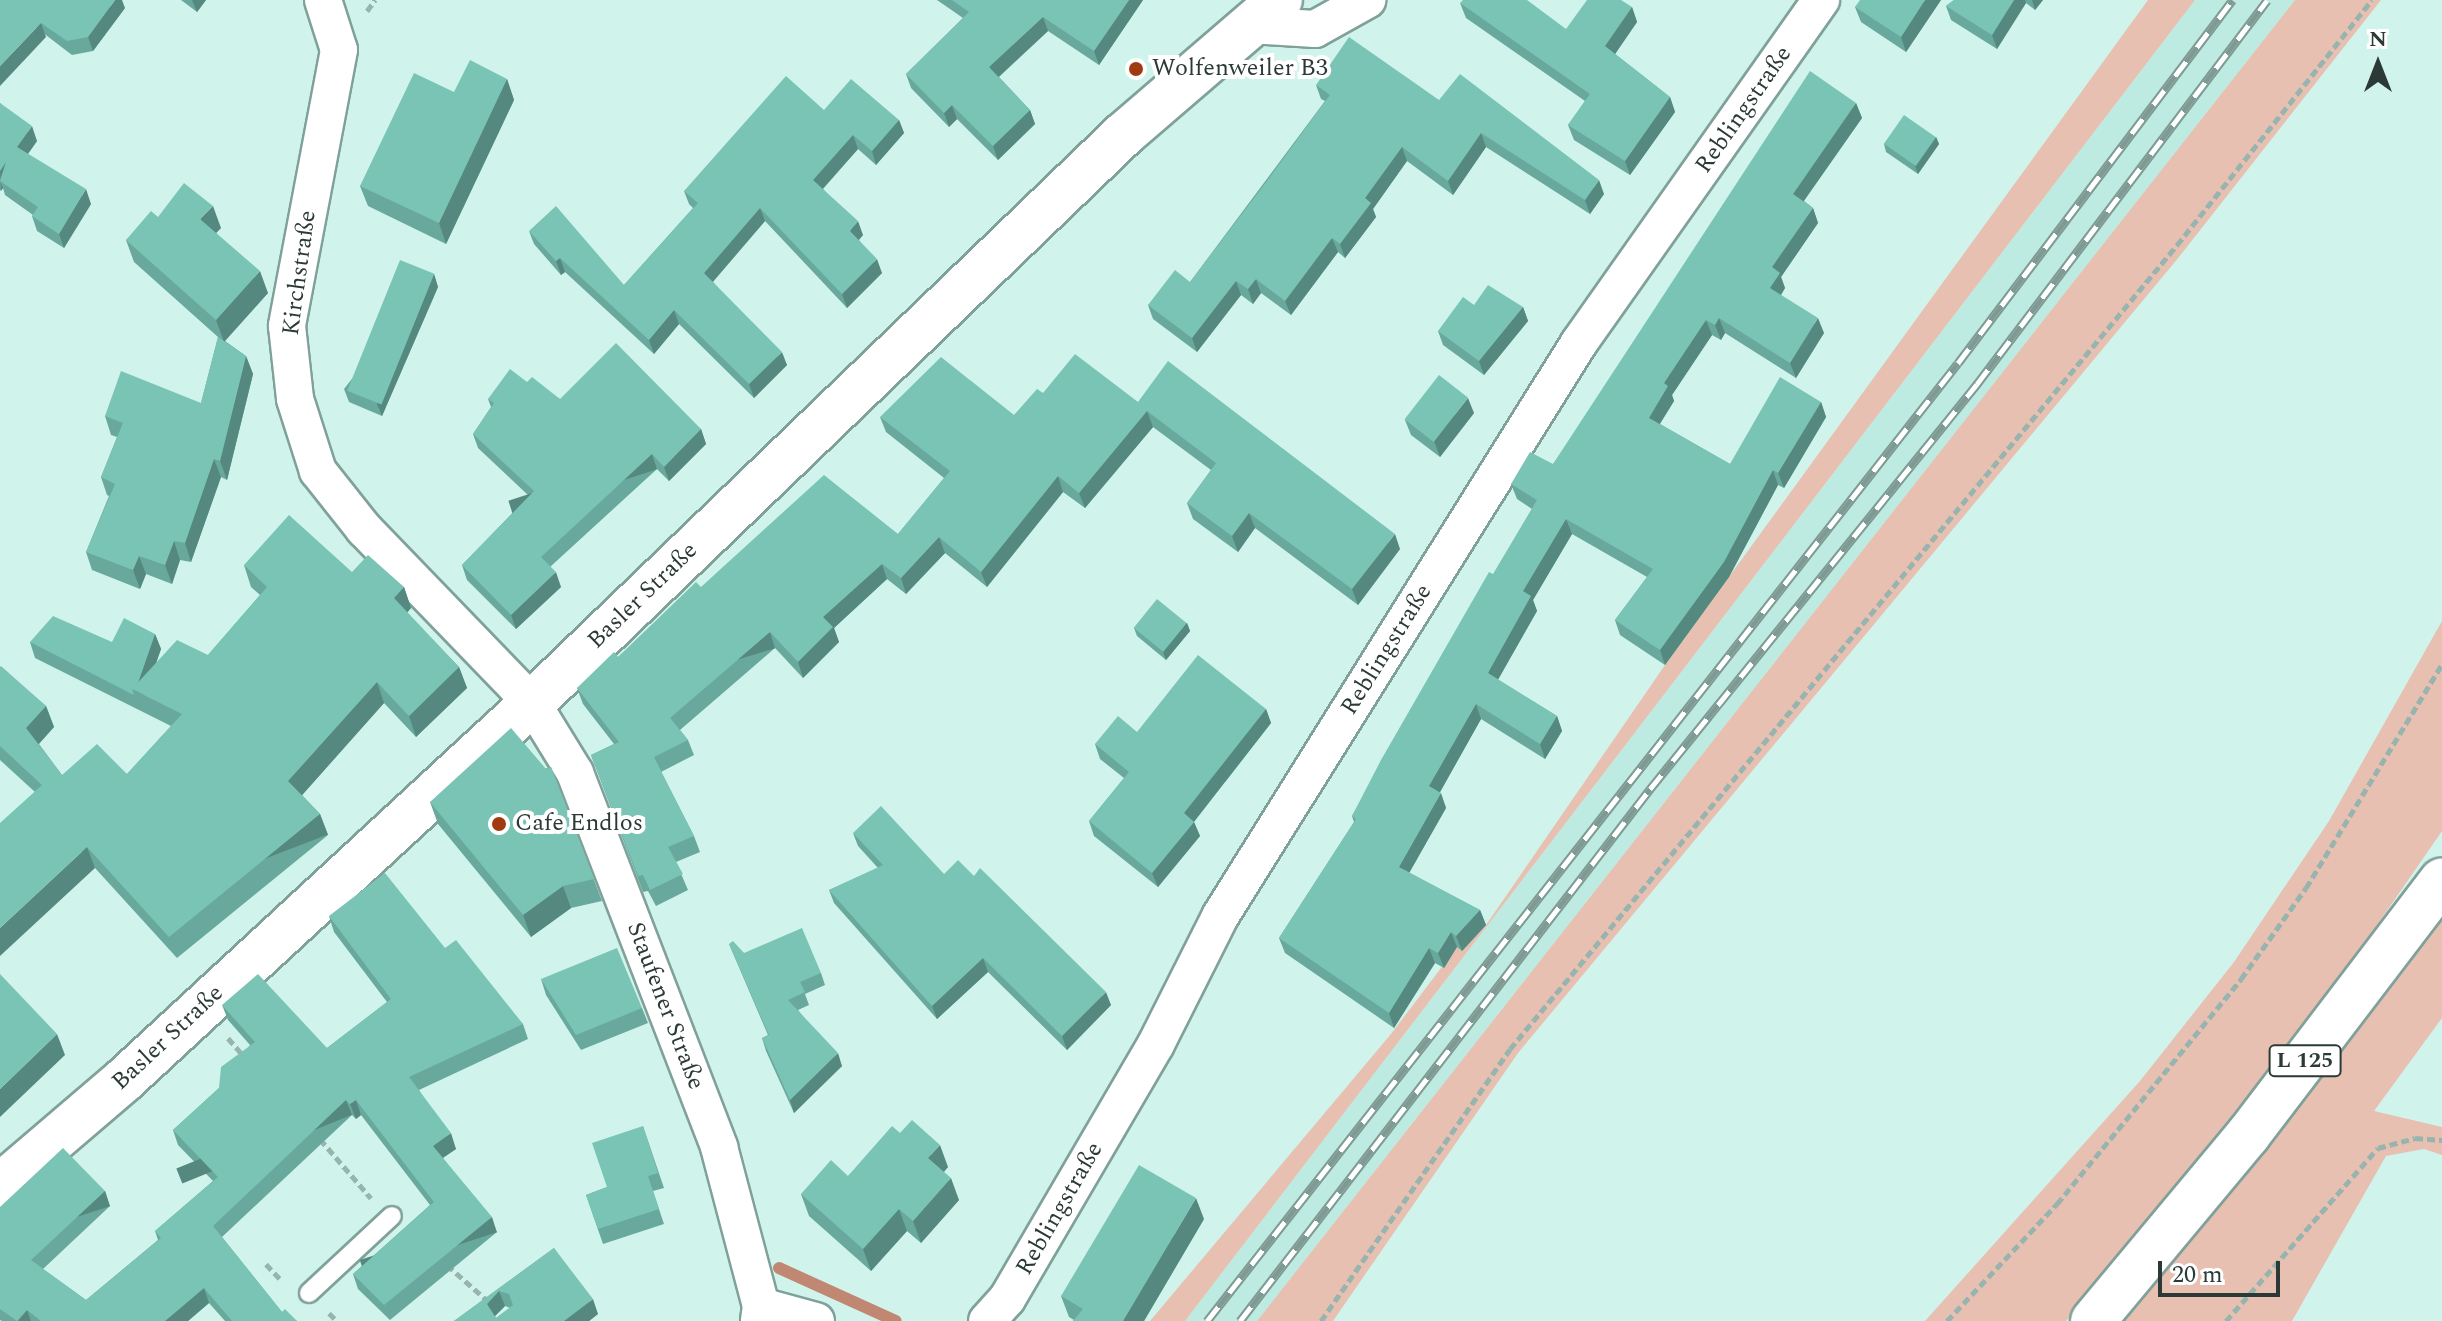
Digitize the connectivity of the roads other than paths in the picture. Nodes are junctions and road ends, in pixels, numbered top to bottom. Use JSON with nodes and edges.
{"nodes":[{"id":1,"x":323,"y":0,"type":"edge"},
{"id":2,"x":1367,"y":0,"type":"edge"},
{"id":3,"x":1821,"y":0,"type":"edge"},
{"id":4,"x":1265,"y":12,"type":"edge"},
{"id":5,"x":532,"y":703,"type":"junction"},
{"id":6,"x":2442,"y":880,"type":"edge"},
{"id":7,"x":0,"y":1186,"type":"edge"},
{"id":8,"x":392,"y":1216,"type":"road end"},
{"id":9,"x":309,"y":1293,"type":"dead end"},
{"id":10,"x":760,"y":1314,"type":"edge"},
{"id":11,"x":816,"y":1321,"type":"edge"},
{"id":12,"x":987,"y":1321,"type":"edge"},
{"id":13,"x":2093,"y":1321,"type":"edge"}],
"edges":[{"from":1,"to":5,"type":"street","name":"Kirchstraße"},
{"from":2,"to":4,"type":"street"},
{"from":3,"to":12,"type":"street","name":"Reblingstraße"},
{"from":4,"to":5,"type":"main road","name":"Basler Straße"},
{"from":5,"to":7,"type":"main road","name":"Basler Straße"},
{"from":5,"to":10,"type":"street","name":"Staufener Straße"},
{"from":6,"to":13,"type":"main road","number":"L 125"},
{"from":8,"to":9,"type":"lane"},
{"from":10,"to":11,"type":"street"}]}
